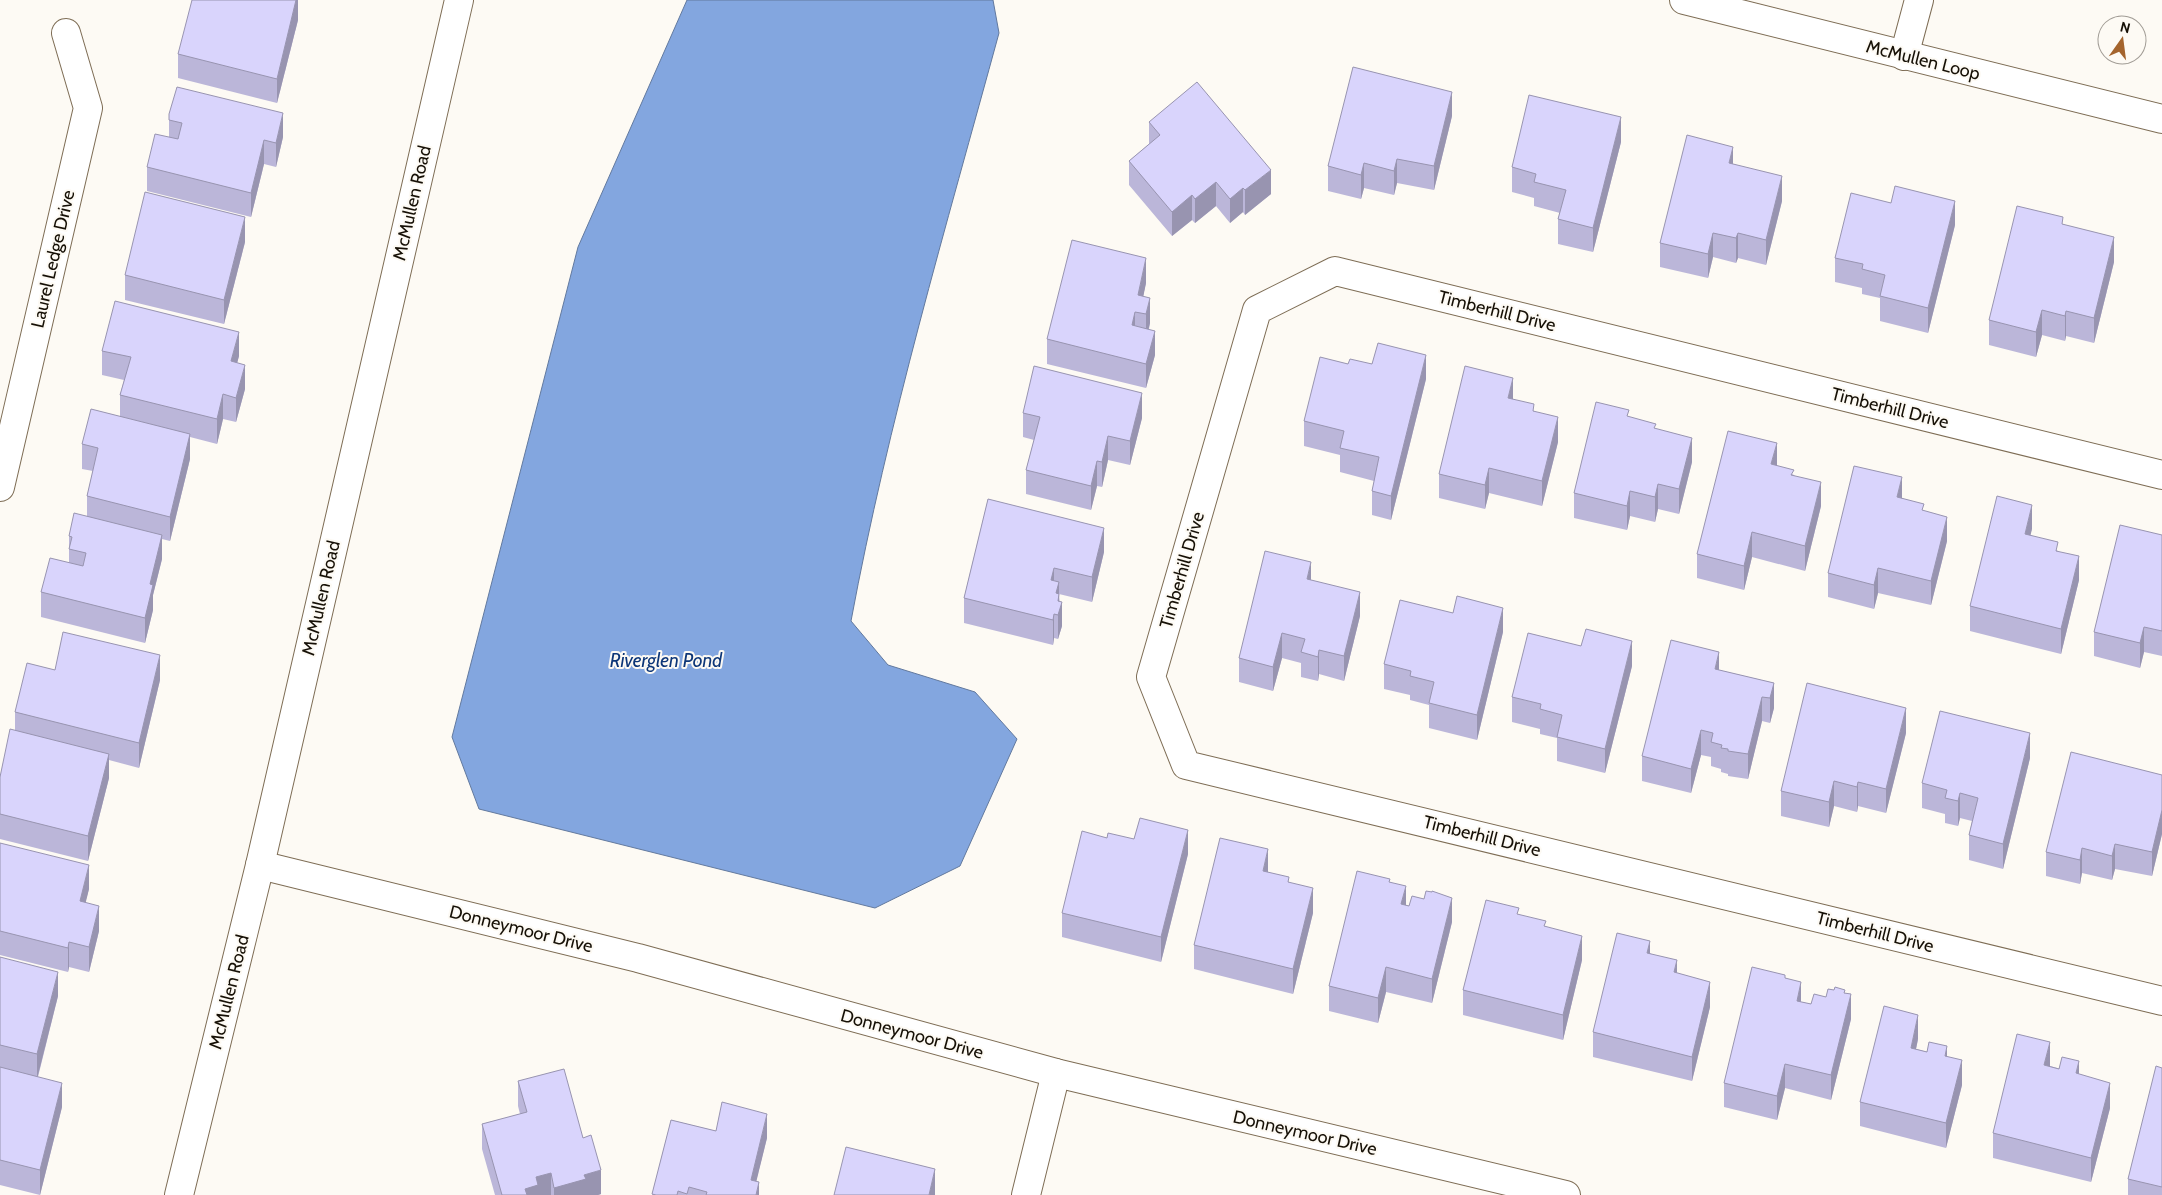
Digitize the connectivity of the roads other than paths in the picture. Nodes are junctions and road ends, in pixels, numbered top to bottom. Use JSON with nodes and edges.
{"nodes":[{"id":1,"x":459,"y":0,"type":"edge"},
{"id":2,"x":1684,"y":0,"type":"edge"},
{"id":3,"x":1919,"y":0,"type":"edge"},
{"id":4,"x":66,"y":33,"type":"dead end"},
{"id":5,"x":1904,"y":56,"type":"junction"},
{"id":6,"x":2162,"y":120,"type":"edge"},
{"id":7,"x":2162,"y":475,"type":"edge"},
{"id":8,"x":0,"y":487,"type":"edge"},
{"id":9,"x":260,"y":865,"type":"junction"},
{"id":10,"x":2162,"y":1001,"type":"edge"},
{"id":11,"x":1056,"y":1073,"type":"junction"},
{"id":12,"x":179,"y":1195,"type":"edge"},
{"id":13,"x":1026,"y":1195,"type":"edge"},
{"id":14,"x":1566,"y":1195,"type":"edge"}],
"edges":[{"from":1,"to":9,"type":"street","name":"McMullen Road"},
{"from":2,"to":5,"type":"street","name":"McMullen Loop"},
{"from":3,"to":5,"type":"street"},
{"from":4,"to":8,"type":"street","name":"Laurel Ledge Drive"},
{"from":5,"to":6,"type":"street","name":"McMullen Loop"},
{"from":7,"to":10,"type":"street","name":"Timberhill Drive"},
{"from":9,"to":11,"type":"street","name":"Donneymoor Drive"},
{"from":9,"to":12,"type":"street","name":"McMullen Road"},
{"from":11,"to":13,"type":"street"},
{"from":11,"to":14,"type":"street","name":"Donneymoor Drive"}]}
